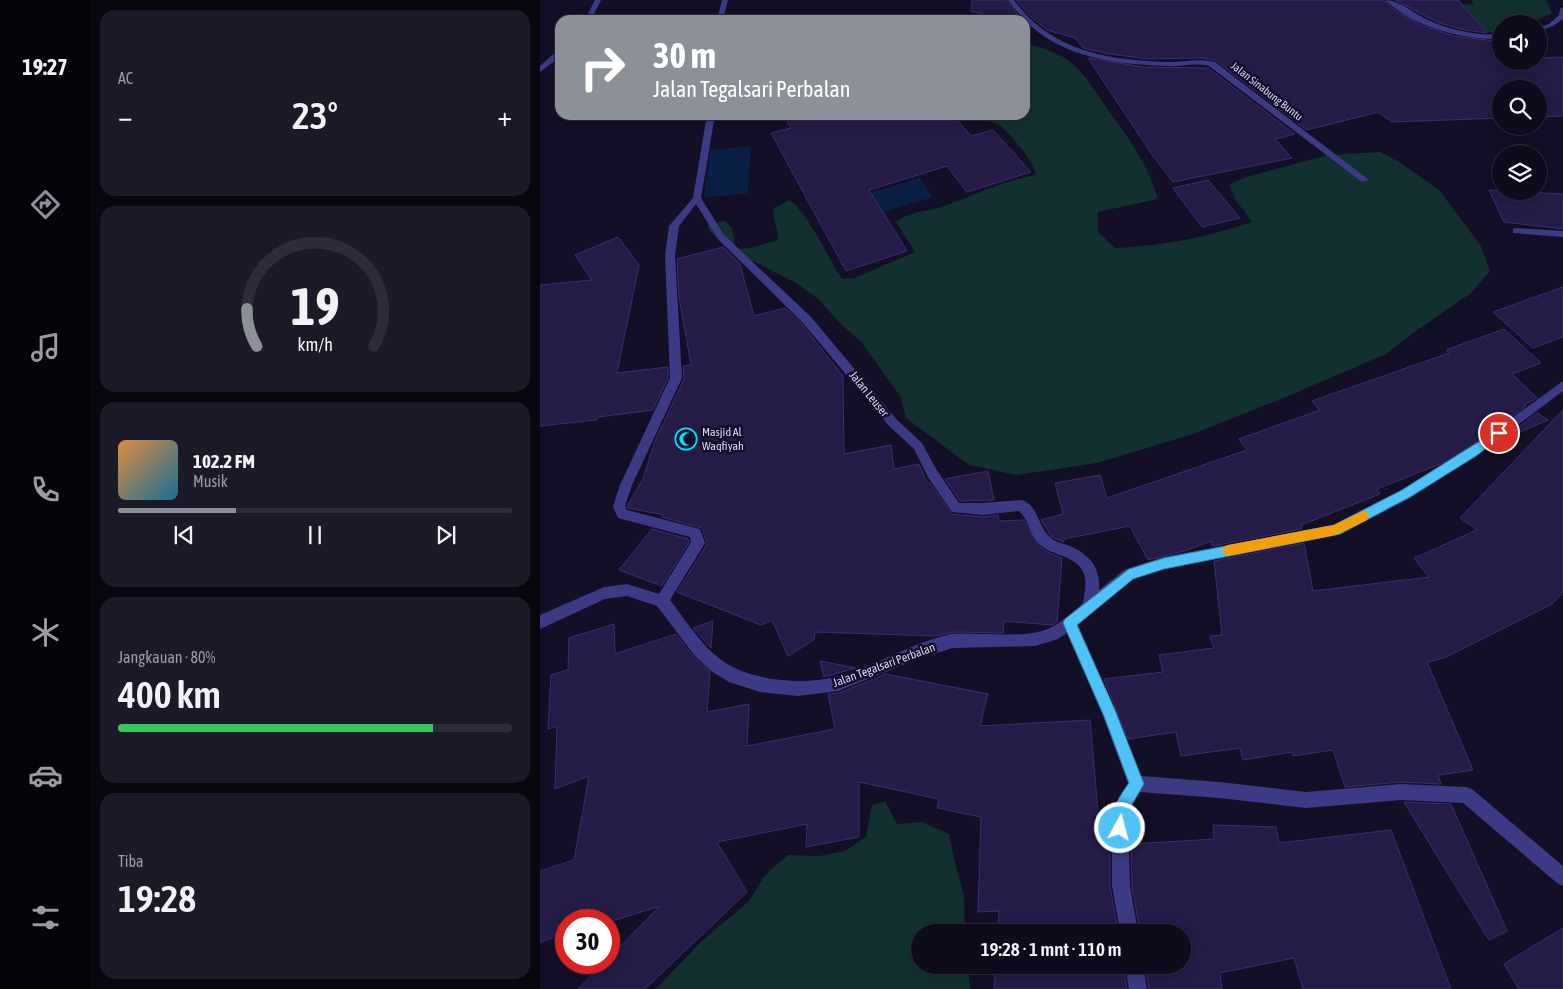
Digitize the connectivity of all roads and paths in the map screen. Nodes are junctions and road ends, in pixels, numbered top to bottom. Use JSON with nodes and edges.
{"nodes":[{"id":1,"x":598,"y":0,"type":"edge"},
{"id":2,"x":725,"y":0,"type":"edge"},
{"id":3,"x":1011,"y":0,"type":"edge"},
{"id":4,"x":1388,"y":0,"type":"edge"},
{"id":5,"x":1562,"y":0,"type":"edge"},
{"id":6,"x":1563,"y":6,"type":"edge"},
{"id":7,"x":1563,"y":9,"type":"edge"},
{"id":8,"x":590,"y":15,"type":"edge"},
{"id":9,"x":722,"y":15,"type":"edge"},
{"id":10,"x":1023,"y":15,"type":"edge"},
{"id":11,"x":1030,"y":23,"type":"edge"},
{"id":12,"x":1547,"y":26,"type":"edge"},
{"id":13,"x":1492,"y":36,"type":"edge"},
{"id":14,"x":555,"y":57,"type":"edge"},
{"id":15,"x":540,"y":70,"type":"edge"},
{"id":16,"x":710,"y":120,"type":"edge"},
{"id":17,"x":1365,"y":180,"type":"dead end"},
{"id":18,"x":697,"y":198,"type":"junction"},
{"id":19,"x":1516,"y":231,"type":"dead end"},
{"id":20,"x":1563,"y":234,"type":"edge"},
{"id":21,"x":1563,"y":385,"type":"edge"},
{"id":22,"x":662,"y":601,"type":"junction"},
{"id":23,"x":1090,"y":605,"type":"junction"},
{"id":24,"x":540,"y":622,"type":"edge"},
{"id":25,"x":1070,"y":623,"type":"junction"},
{"id":26,"x":1136,"y":784,"type":"junction"},
{"id":27,"x":1563,"y":877,"type":"edge"},
{"id":28,"x":1128,"y":924,"type":"edge"},
{"id":29,"x":1136,"y":974,"type":"edge"},
{"id":30,"x":1138,"y":989,"type":"edge"}],
"edges":[{"from":1,"to":8,"type":"street"},
{"from":2,"to":9,"type":"street"},
{"from":3,"to":10,"type":"street","name":"Jalan Sinabung Buntu"},
{"from":4,"to":13,"type":"street"},
{"from":5,"to":6,"type":"street"},
{"from":7,"to":12,"type":"street"},
{"from":11,"to":17,"type":"street","name":"Jalan Sinabung Buntu"},
{"from":14,"to":15,"type":"street"},
{"from":16,"to":18,"type":"street"},
{"from":18,"to":22,"type":"street"},
{"from":18,"to":23,"type":"street","name":"Jalan Leuser"},
{"from":19,"to":20,"type":"street"},
{"from":21,"to":23,"type":"street","name":"Jalan Tegalsari Perbalan"},
{"from":22,"to":24,"type":"street"},
{"from":22,"to":25,"type":"street","name":"Jalan Tegalsari Perbalan"},
{"from":23,"to":25,"type":"street","name":"Jalan Tegalsari Perbalan"},
{"from":25,"to":26,"type":"street"},
{"from":26,"to":27,"type":"street"},
{"from":26,"to":28,"type":"street"},
{"from":29,"to":30,"type":"street"}]}
